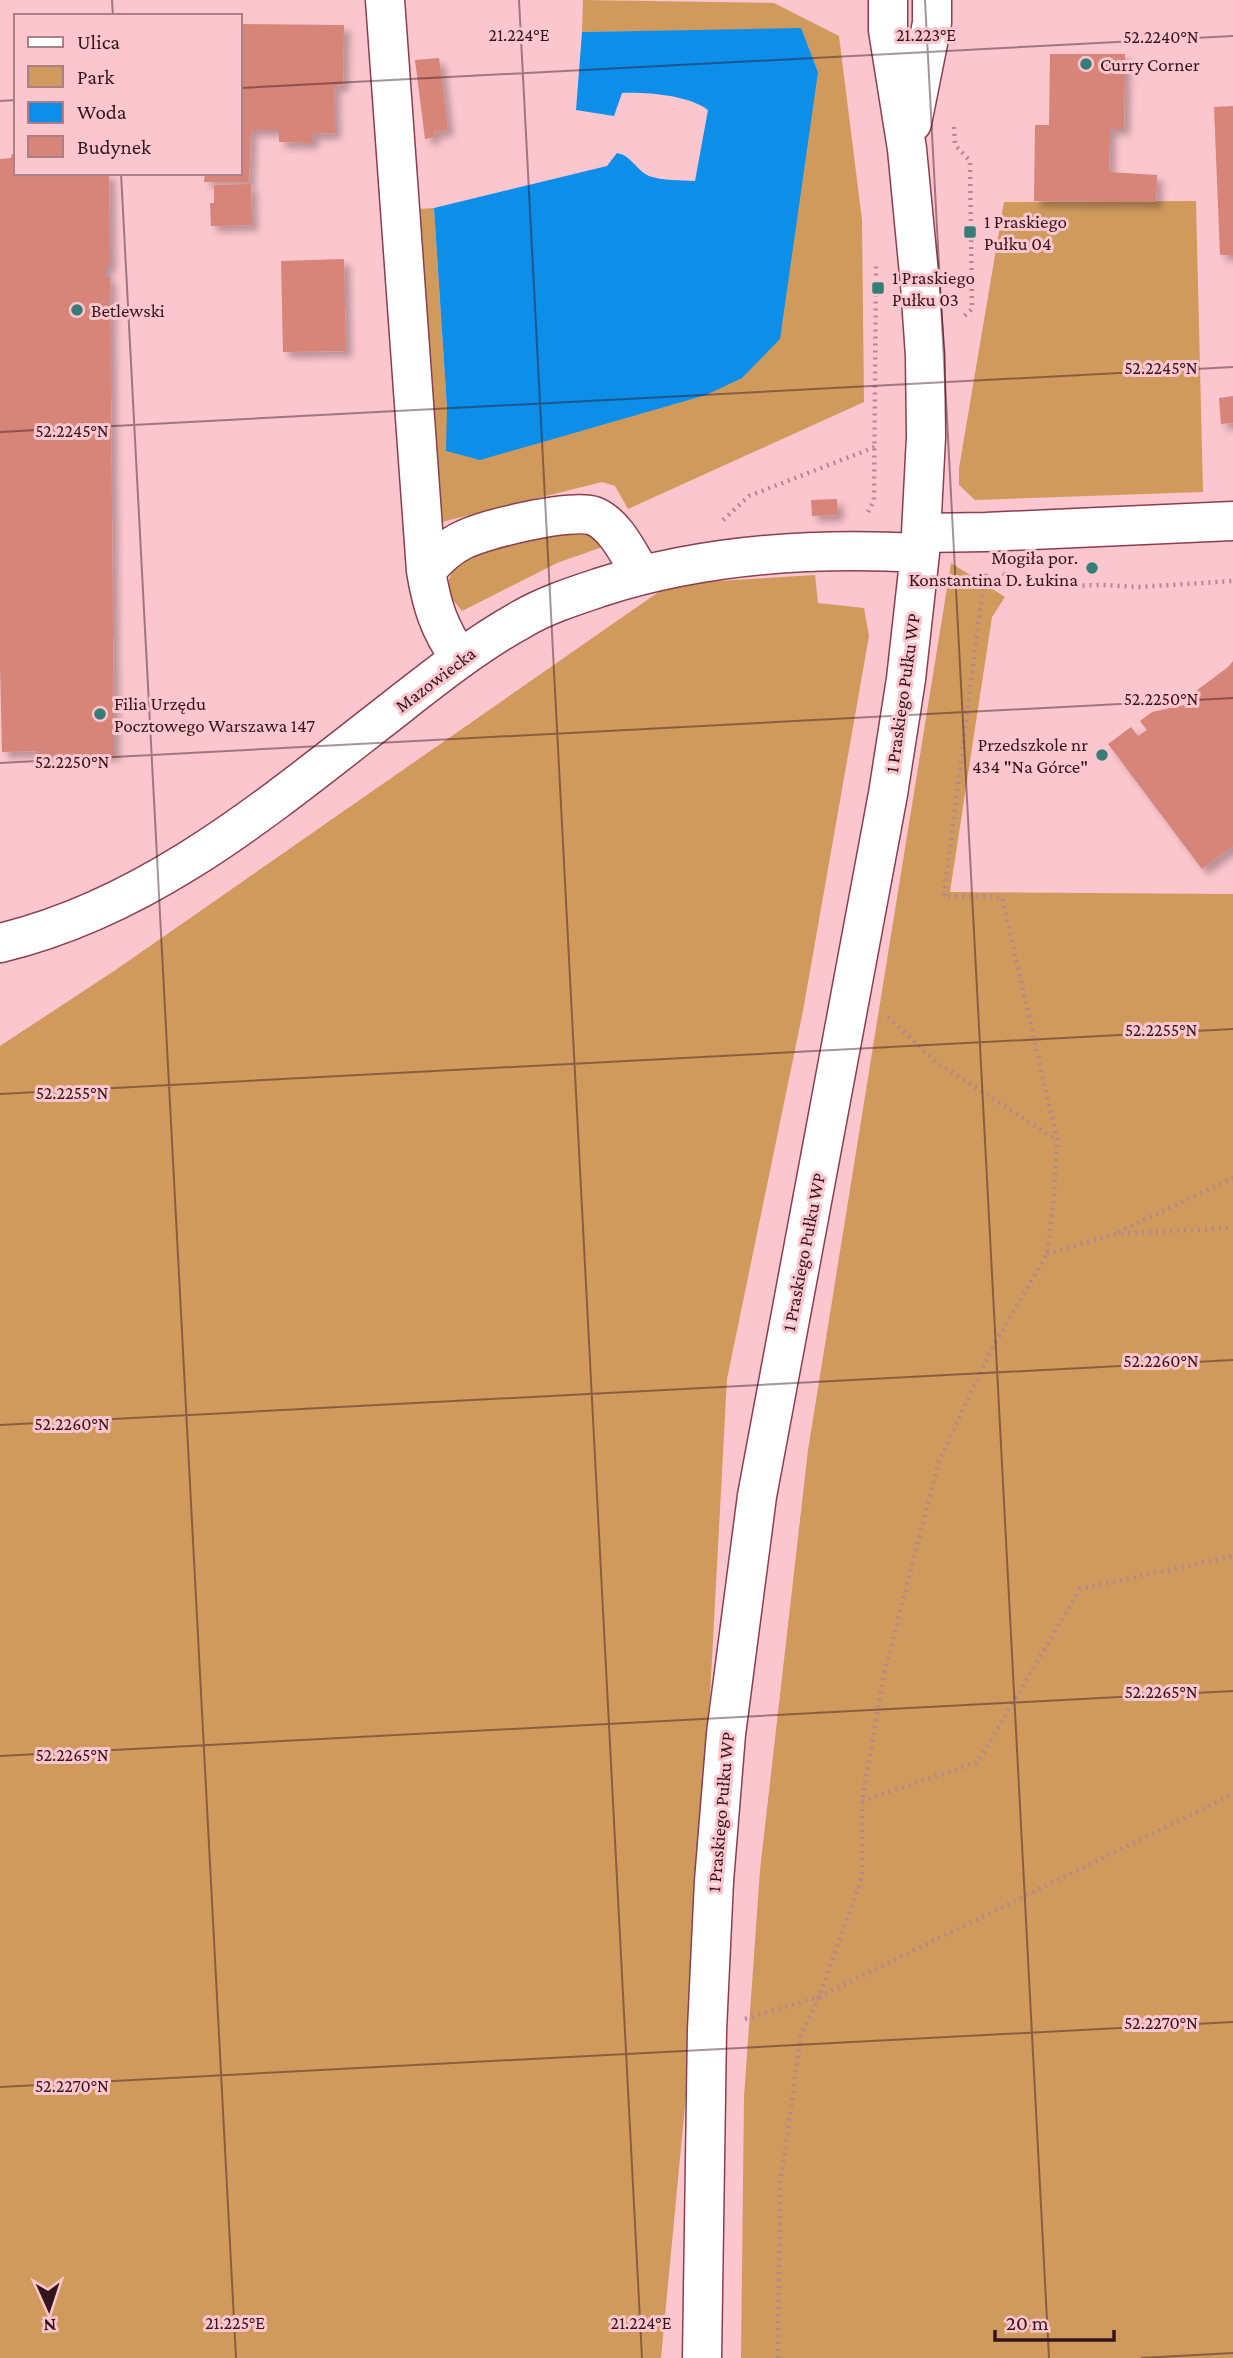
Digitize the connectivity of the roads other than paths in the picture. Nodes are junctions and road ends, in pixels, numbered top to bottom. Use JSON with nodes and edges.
{"nodes":[{"id":1,"x":385,"y":0,"type":"edge"},
{"id":2,"x":888,"y":0,"type":"edge"},
{"id":3,"x":932,"y":0,"type":"edge"},
{"id":4,"x":907,"y":149,"type":"junction"},
{"id":5,"x":1233,"y":521,"type":"edge"},
{"id":6,"x":920,"y":543,"type":"junction"},
{"id":7,"x":426,"y":571,"type":"junction"},
{"id":8,"x":641,"y":574,"type":"junction"},
{"id":9,"x":460,"y":659,"type":"junction"},
{"id":10,"x":0,"y":943,"type":"edge"},
{"id":11,"x":702,"y":2358,"type":"edge"}],
"edges":[{"from":1,"to":7,"type":"street"},
{"from":2,"to":4,"type":"street","name":"1 Praskiego Pułku WP"},
{"from":3,"to":4,"type":"street","name":"1 Praskiego Pułku WP"},
{"from":4,"to":6,"type":"street","name":"1 Praskiego Pułku WP"},
{"from":5,"to":6,"type":"street","name":"Mazowiecka"},
{"from":6,"to":8,"type":"street","name":"Mazowiecka"},
{"from":6,"to":11,"type":"street","name":"1 Praskiego Pułku WP"},
{"from":7,"to":8,"type":"street"},
{"from":7,"to":9,"type":"street"},
{"from":8,"to":9,"type":"street","name":"Mazowiecka"},
{"from":9,"to":10,"type":"street","name":"Mazowiecka"}]}
